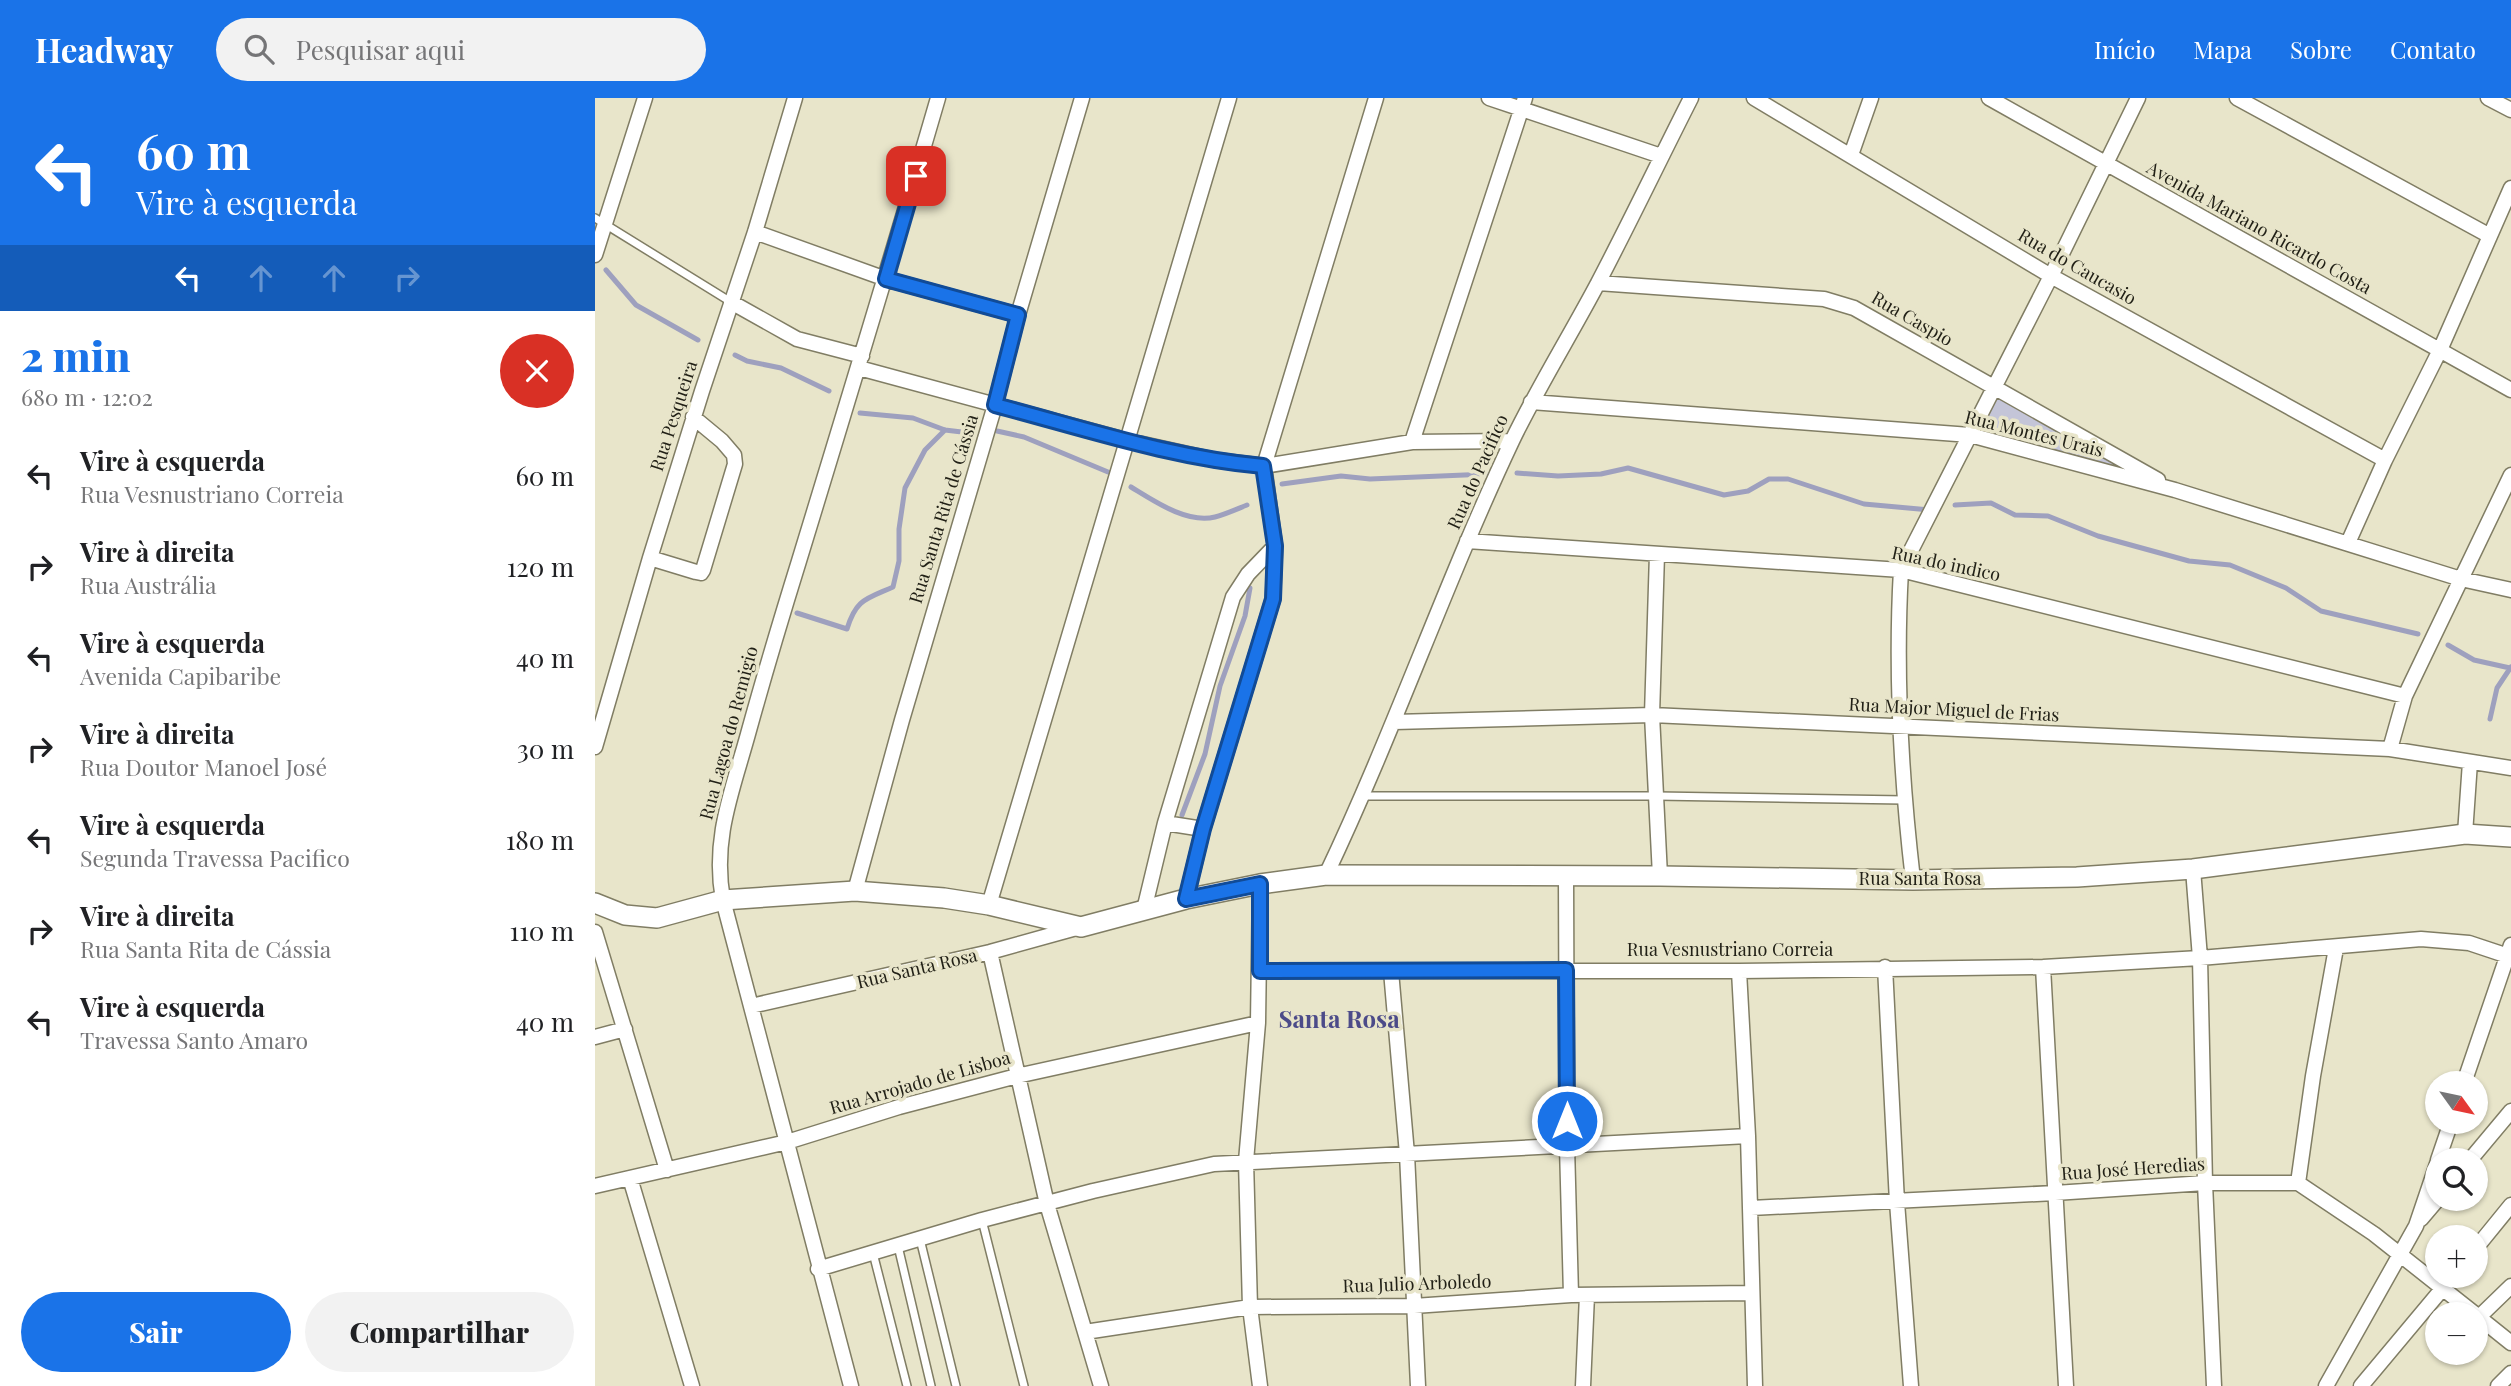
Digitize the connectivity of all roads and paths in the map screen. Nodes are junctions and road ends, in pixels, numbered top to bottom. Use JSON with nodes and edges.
{"nodes":[{"id":1,"x":645,"y":98,"type":"edge"},
{"id":2,"x":795,"y":98,"type":"edge"},
{"id":3,"x":938,"y":98,"type":"edge"},
{"id":4,"x":1082,"y":98,"type":"edge"},
{"id":5,"x":1229,"y":98,"type":"edge"},
{"id":6,"x":1376,"y":98,"type":"edge"},
{"id":7,"x":1489,"y":98,"type":"edge"},
{"id":8,"x":1691,"y":98,"type":"edge"},
{"id":9,"x":1754,"y":98,"type":"edge"},
{"id":10,"x":1871,"y":98,"type":"edge"},
{"id":11,"x":1989,"y":98,"type":"edge"},
{"id":12,"x":2138,"y":98,"type":"edge"},
{"id":13,"x":2237,"y":98,"type":"edge"},
{"id":14,"x":2488,"y":98,"type":"edge"},
{"id":15,"x":1523,"y":104,"type":"edge"},
{"id":16,"x":2511,"y":110,"type":"edge"},
{"id":17,"x":1851,"y":155,"type":"junction"},
{"id":18,"x":1661,"y":156,"type":"junction"},
{"id":19,"x":2106,"y":164,"type":"junction"},
{"id":20,"x":2511,"y":188,"type":"edge"},
{"id":21,"x":600,"y":220,"type":"edge"},
{"id":22,"x":755,"y":232,"type":"junction"},
{"id":23,"x":2490,"y":236,"type":"junction"},
{"id":24,"x":595,"y":255,"type":"edge"},
{"id":25,"x":2052,"y":276,"type":"junction"},
{"id":26,"x":886,"y":279,"type":"junction"},
{"id":27,"x":1598,"y":283,"type":"junction"},
{"id":28,"x":731,"y":302,"type":"junction"},
{"id":29,"x":1018,"y":315,"type":"junction"},
{"id":30,"x":2440,"y":350,"type":"junction"},
{"id":31,"x":860,"y":362,"type":"junction"},
{"id":32,"x":1993,"y":387,"type":"junction"},
{"id":33,"x":2511,"y":390,"type":"edge"},
{"id":34,"x":1531,"y":402,"type":"junction"},
{"id":35,"x":995,"y":405,"type":"junction"},
{"id":36,"x":693,"y":417,"type":"junction"},
{"id":37,"x":1970,"y":435,"type":"junction"},
{"id":38,"x":1129,"y":441,"type":"junction"},
{"id":39,"x":1512,"y":441,"type":"junction"},
{"id":40,"x":1412,"y":442,"type":"junction"},
{"id":41,"x":2385,"y":460,"type":"junction"},
{"id":42,"x":1263,"y":466,"type":"junction"},
{"id":43,"x":2511,"y":475,"type":"edge"},
{"id":44,"x":2175,"y":490,"type":"junction"},
{"id":45,"x":1467,"y":541,"type":"junction"},
{"id":46,"x":2348,"y":543,"type":"junction"},
{"id":47,"x":1275,"y":546,"type":"junction"},
{"id":48,"x":1657,"y":554,"type":"junction"},
{"id":49,"x":650,"y":558,"type":"junction"},
{"id":50,"x":1901,"y":570,"type":"junction"},
{"id":51,"x":2461,"y":579,"type":"junction"},
{"id":52,"x":2511,"y":590,"type":"edge"},
{"id":53,"x":2405,"y":696,"type":"junction"},
{"id":54,"x":1653,"y":715,"type":"junction"},
{"id":55,"x":1394,"y":722,"type":"junction"},
{"id":56,"x":1899,"y":727,"type":"junction"},
{"id":57,"x":595,"y":747,"type":"edge"},
{"id":58,"x":2390,"y":749,"type":"junction"},
{"id":59,"x":2470,"y":762,"type":"junction"},
{"id":60,"x":2511,"y":768,"type":"edge"},
{"id":61,"x":1364,"y":796,"type":"junction"},
{"id":62,"x":1657,"y":796,"type":"junction"},
{"id":63,"x":1904,"y":800,"type":"junction"},
{"id":64,"x":1165,"y":823,"type":"junction"},
{"id":65,"x":1203,"y":829,"type":"junction"},
{"id":66,"x":2465,"y":834,"type":"junction"},
{"id":67,"x":2511,"y":837,"type":"edge"},
{"id":68,"x":2193,"y":869,"type":"junction"},
{"id":69,"x":1327,"y":875,"type":"junction"},
{"id":70,"x":1566,"y":876,"type":"junction"},
{"id":71,"x":1660,"y":876,"type":"junction"},
{"id":72,"x":1913,"y":880,"type":"junction"},
{"id":73,"x":1260,"y":884,"type":"junction"},
{"id":74,"x":855,"y":891,"type":"junction"},
{"id":75,"x":1186,"y":899,"type":"junction"},
{"id":76,"x":723,"y":900,"type":"junction"},
{"id":77,"x":595,"y":903,"type":"edge"},
{"id":78,"x":989,"y":905,"type":"junction"},
{"id":79,"x":1144,"y":910,"type":"junction"},
{"id":80,"x":1081,"y":927,"type":"junction"},
{"id":81,"x":595,"y":932,"type":"edge"},
{"id":82,"x":2336,"y":948,"type":"junction"},
{"id":83,"x":990,"y":952,"type":"junction"},
{"id":84,"x":2510,"y":952,"type":"edge"},
{"id":85,"x":2200,"y":958,"type":"junction"},
{"id":86,"x":1885,"y":967,"type":"junction"},
{"id":87,"x":2043,"y":967,"type":"junction"},
{"id":88,"x":1566,"y":970,"type":"junction"},
{"id":89,"x":1260,"y":971,"type":"junction"},
{"id":90,"x":1391,"y":971,"type":"junction"},
{"id":91,"x":1739,"y":971,"type":"junction"},
{"id":92,"x":751,"y":1006,"type":"junction"},
{"id":93,"x":1258,"y":1023,"type":"junction"},
{"id":94,"x":625,"y":1029,"type":"junction"},
{"id":95,"x":595,"y":1037,"type":"edge"},
{"id":96,"x":2468,"y":1071,"type":"edge"},
{"id":97,"x":1017,"y":1076,"type":"junction"},
{"id":98,"x":2511,"y":1111,"type":"edge"},
{"id":99,"x":1748,"y":1136,"type":"junction"},
{"id":100,"x":787,"y":1143,"type":"junction"},
{"id":101,"x":1567,"y":1146,"type":"junction"},
{"id":102,"x":2480,"y":1148,"type":"edge"},
{"id":103,"x":1407,"y":1154,"type":"junction"},
{"id":104,"x":1246,"y":1161,"type":"junction"},
{"id":105,"x":667,"y":1170,"type":"junction"},
{"id":106,"x":630,"y":1178,"type":"junction"},
{"id":107,"x":2205,"y":1183,"type":"junction"},
{"id":108,"x":2298,"y":1183,"type":"junction"},
{"id":109,"x":595,"y":1186,"type":"edge"},
{"id":110,"x":2055,"y":1193,"type":"junction"},
{"id":111,"x":2425,"y":1199,"type":"edge"},
{"id":112,"x":1897,"y":1202,"type":"junction"},
{"id":113,"x":1047,"y":1204,"type":"junction"},
{"id":114,"x":2511,"y":1205,"type":"edge"},
{"id":115,"x":1751,"y":1208,"type":"junction"},
{"id":116,"x":2428,"y":1211,"type":"edge"},
{"id":117,"x":982,"y":1220,"type":"junction"},
{"id":118,"x":2416,"y":1226,"type":"junction"},
{"id":119,"x":2488,"y":1233,"type":"edge"},
{"id":120,"x":920,"y":1239,"type":"junction"},
{"id":121,"x":898,"y":1246,"type":"junction"},
{"id":122,"x":873,"y":1253,"type":"junction"},
{"id":123,"x":2399,"y":1253,"type":"junction"},
{"id":124,"x":818,"y":1269,"type":"junction"},
{"id":125,"x":2425,"y":1274,"type":"edge"},
{"id":126,"x":2511,"y":1286,"type":"edge"},
{"id":127,"x":2443,"y":1288,"type":"joint"},
{"id":128,"x":1752,"y":1293,"type":"junction"},
{"id":129,"x":1571,"y":1295,"type":"junction"},
{"id":130,"x":1587,"y":1295,"type":"junction"},
{"id":131,"x":2461,"y":1302,"type":"edge"},
{"id":132,"x":1414,"y":1306,"type":"junction"},
{"id":133,"x":2488,"y":1306,"type":"edge"},
{"id":134,"x":1250,"y":1307,"type":"junction"},
{"id":135,"x":2488,"y":1324,"type":"edge"},
{"id":136,"x":1085,"y":1332,"type":"junction"},
{"id":137,"x":2511,"y":1343,"type":"edge"},
{"id":138,"x":2511,"y":1373,"type":"edge"},
{"id":139,"x":692,"y":1386,"type":"edge"},
{"id":140,"x":851,"y":1386,"type":"edge"},
{"id":141,"x":907,"y":1386,"type":"edge"},
{"id":142,"x":931,"y":1386,"type":"edge"},
{"id":143,"x":956,"y":1386,"type":"edge"},
{"id":144,"x":1024,"y":1386,"type":"edge"},
{"id":145,"x":1101,"y":1386,"type":"edge"},
{"id":146,"x":1260,"y":1386,"type":"edge"},
{"id":147,"x":1418,"y":1386,"type":"edge"},
{"id":148,"x":1583,"y":1386,"type":"edge"},
{"id":149,"x":1755,"y":1386,"type":"edge"},
{"id":150,"x":1911,"y":1386,"type":"edge"},
{"id":151,"x":2066,"y":1386,"type":"edge"},
{"id":152,"x":2214,"y":1386,"type":"edge"},
{"id":153,"x":2326,"y":1386,"type":"edge"},
{"id":154,"x":2361,"y":1386,"type":"edge"},
{"id":155,"x":2498,"y":1386,"type":"edge"}],
"edges":[{"from":1,"to":21,"type":"street"},
{"from":2,"to":22,"type":"street","name":"Rua Pesqueira"},
{"from":3,"to":26,"type":"street","name":"Rua Lagoa do Remigio"},
{"from":4,"to":29,"type":"street","name":"Rua Santa Rita de Cássia"},
{"from":5,"to":38,"type":"street"},
{"from":6,"to":42,"type":"street"},
{"from":7,"to":15,"type":"street"},
{"from":8,"to":18,"type":"street","name":"Rua do Pacifico"},
{"from":9,"to":17,"type":"street","name":"Rua do Caucasio"},
{"from":10,"to":17,"type":"street"},
{"from":11,"to":19,"type":"street","name":"Avenida Mariano Ricardo Costa"},
{"from":12,"to":19,"type":"street"},
{"from":13,"to":23,"type":"street"},
{"from":14,"to":16,"type":"street"},
{"from":15,"to":18,"type":"street"},
{"from":15,"to":40,"type":"street"},
{"from":17,"to":25,"type":"street","name":"Rua do Caucasio"},
{"from":18,"to":27,"type":"street","name":"Rua do Pacifico"},
{"from":19,"to":25,"type":"street"},
{"from":19,"to":30,"type":"street","name":"Avenida Mariano Ricardo Costa"},
{"from":20,"to":23,"type":"street"},
{"from":21,"to":24,"type":"street"},
{"from":21,"to":28,"type":"lane"},
{"from":22,"to":26,"type":"street"},
{"from":22,"to":28,"type":"street","name":"Rua Pesqueira"},
{"from":23,"to":30,"type":"street"},
{"from":25,"to":32,"type":"street"},
{"from":25,"to":41,"type":"street","name":"Rua do Caucasio"},
{"from":26,"to":29,"type":"street"},
{"from":26,"to":31,"type":"street","name":"Rua Lagoa do Remigio"},
{"from":27,"to":32,"type":"street","name":"Rua Caspio"},
{"from":27,"to":34,"type":"street","name":"Rua do Pacifico"},
{"from":28,"to":31,"type":"street"},
{"from":28,"to":36,"type":"street","name":"Rua Pesqueira"},
{"from":29,"to":35,"type":"street","name":"Rua Santa Rita de Cássia"},
{"from":30,"to":33,"type":"street","name":"Avenida Mariano Ricardo Costa"},
{"from":30,"to":41,"type":"street"},
{"from":31,"to":35,"type":"street"},
{"from":31,"to":76,"type":"street","name":"Rua Lagoa do Remigio"},
{"from":32,"to":37,"type":"street"},
{"from":32,"to":44,"type":"street","name":"Rua Caspio"},
{"from":34,"to":37,"type":"street","name":"Rua Montes Urais"},
{"from":34,"to":39,"type":"street","name":"Rua do Pacifico"},
{"from":35,"to":38,"type":"street"},
{"from":35,"to":74,"type":"street","name":"Rua Santa Rita de Cássia"},
{"from":36,"to":49,"type":"street","name":"Rua Pesqueira"},
{"from":36,"to":49,"type":"street"},
{"from":37,"to":44,"type":"street","name":"Rua Montes Urais"},
{"from":37,"to":50,"type":"street"},
{"from":38,"to":42,"type":"street"},
{"from":38,"to":78,"type":"street"},
{"from":39,"to":40,"type":"street"},
{"from":39,"to":45,"type":"street","name":"Rua do Pacifico"},
{"from":40,"to":42,"type":"street"},
{"from":41,"to":46,"type":"street"},
{"from":42,"to":47,"type":"street"},
{"from":43,"to":51,"type":"street"},
{"from":44,"to":46,"type":"street","name":"Rua Montes Urais"},
{"from":45,"to":48,"type":"street","name":"Rua do indico"},
{"from":45,"to":55,"type":"street","name":"Rua do Pacifico"},
{"from":46,"to":51,"type":"street","name":"Rua Montes Urais"},
{"from":47,"to":64,"type":"street"},
{"from":47,"to":65,"type":"street"},
{"from":48,"to":50,"type":"street","name":"Rua do indico"},
{"from":48,"to":54,"type":"street"},
{"from":49,"to":57,"type":"street","name":"Rua Pesqueira"},
{"from":50,"to":53,"type":"street","name":"Rua do indico"},
{"from":50,"to":56,"type":"street"},
{"from":51,"to":52,"type":"street","name":"Rua Montes Urais"},
{"from":51,"to":53,"type":"street"},
{"from":53,"to":58,"type":"street"},
{"from":54,"to":55,"type":"street","name":"Rua Major Miguel de Frias"},
{"from":54,"to":56,"type":"street","name":"Rua Major Miguel de Frias"},
{"from":54,"to":62,"type":"street"},
{"from":55,"to":61,"type":"street","name":"Rua do Pacifico"},
{"from":56,"to":58,"type":"street","name":"Rua Major Miguel de Frias"},
{"from":56,"to":63,"type":"street"},
{"from":58,"to":59,"type":"street","name":"Rua Major Miguel de Frias"},
{"from":59,"to":60,"type":"street","name":"Rua Major Miguel de Frias"},
{"from":59,"to":66,"type":"street"},
{"from":61,"to":62,"type":"lane"},
{"from":61,"to":69,"type":"street","name":"Rua do Pacifico"},
{"from":62,"to":63,"type":"lane"},
{"from":62,"to":71,"type":"street"},
{"from":63,"to":72,"type":"street"},
{"from":64,"to":65,"type":"street"},
{"from":64,"to":79,"type":"street"},
{"from":65,"to":75,"type":"street"},
{"from":66,"to":67,"type":"street","name":"Rua Santa Rosa"},
{"from":66,"to":68,"type":"street","name":"Rua Santa Rosa"},
{"from":68,"to":72,"type":"street","name":"Rua Santa Rosa"},
{"from":68,"to":85,"type":"street"},
{"from":69,"to":70,"type":"street","name":"Rua Santa Rosa"},
{"from":69,"to":73,"type":"street","name":"Rua Santa Rosa"},
{"from":70,"to":71,"type":"street","name":"Rua Santa Rosa"},
{"from":70,"to":88,"type":"street"},
{"from":71,"to":72,"type":"street","name":"Rua Santa Rosa"},
{"from":73,"to":75,"type":"street","name":"Rua Santa Rosa"},
{"from":73,"to":89,"type":"street"},
{"from":74,"to":76,"type":"street"},
{"from":74,"to":78,"type":"street"},
{"from":75,"to":79,"type":"street","name":"Rua Santa Rosa"},
{"from":76,"to":77,"type":"street"},
{"from":76,"to":92,"type":"street","name":"Rua Lagoa do Remigio"},
{"from":78,"to":80,"type":"street"},
{"from":79,"to":80,"type":"street","name":"Rua Santa Rosa"},
{"from":80,"to":83,"type":"street","name":"Rua Santa Rosa"},
{"from":81,"to":94,"type":"street"},
{"from":82,"to":84,"type":"street","name":"Rua Vesnustriano Correia"},
{"from":82,"to":85,"type":"street","name":"Rua Vesnustriano Correia"},
{"from":82,"to":108,"type":"street"},
{"from":83,"to":92,"type":"street","name":"Rua Santa Rosa"},
{"from":83,"to":97,"type":"street"},
{"from":84,"to":96,"type":"street"},
{"from":85,"to":87,"type":"street","name":"Rua Vesnustriano Correia"},
{"from":85,"to":107,"type":"street"},
{"from":86,"to":87,"type":"street","name":"Rua Vesnustriano Correia"},
{"from":86,"to":91,"type":"street","name":"Rua Vesnustriano Correia"},
{"from":86,"to":112,"type":"street"},
{"from":87,"to":110,"type":"street"},
{"from":88,"to":90,"type":"street","name":"Rua Vesnustriano Correia"},
{"from":88,"to":91,"type":"street","name":"Rua Vesnustriano Correia"},
{"from":88,"to":101,"type":"street"},
{"from":89,"to":90,"type":"street","name":"Rua Vesnustriano Correia"},
{"from":89,"to":93,"type":"street"},
{"from":90,"to":103,"type":"street"},
{"from":91,"to":99,"type":"street"},
{"from":92,"to":100,"type":"street","name":"Rua Lagoa do Remigio"},
{"from":93,"to":97,"type":"street","name":"Rua Arrojado de Lisboa"},
{"from":93,"to":104,"type":"street"},
{"from":94,"to":95,"type":"street"},
{"from":94,"to":105,"type":"street"},
{"from":97,"to":100,"type":"street","name":"Rua Arrojado de Lisboa"},
{"from":97,"to":113,"type":"street"},
{"from":98,"to":102,"type":"street"},
{"from":99,"to":101,"type":"street"},
{"from":99,"to":115,"type":"street"},
{"from":100,"to":105,"type":"street","name":"Rua Arrojado de Lisboa"},
{"from":100,"to":124,"type":"street","name":"Rua Lagoa do Remigio"},
{"from":101,"to":103,"type":"street"},
{"from":101,"to":129,"type":"street"},
{"from":103,"to":104,"type":"street"},
{"from":103,"to":132,"type":"street"},
{"from":104,"to":113,"type":"street"},
{"from":104,"to":134,"type":"street"},
{"from":105,"to":106,"type":"street","name":"Rua Arrojado de Lisboa"},
{"from":106,"to":109,"type":"street","name":"Rua Arrojado de Lisboa"},
{"from":106,"to":139,"type":"street"},
{"from":107,"to":108,"type":"street","name":"Rua José Heredias"},
{"from":107,"to":110,"type":"street","name":"Rua José Heredias"},
{"from":107,"to":152,"type":"street"},
{"from":108,"to":123,"type":"street"},
{"from":110,"to":112,"type":"street","name":"Rua José Heredias"},
{"from":110,"to":151,"type":"street"},
{"from":111,"to":118,"type":"street"},
{"from":112,"to":115,"type":"street","name":"Rua José Heredias"},
{"from":112,"to":150,"type":"street"},
{"from":113,"to":117,"type":"street"},
{"from":113,"to":136,"type":"street"},
{"from":114,"to":119,"type":"street"},
{"from":115,"to":128,"type":"street"},
{"from":116,"to":118,"type":"street"},
{"from":117,"to":120,"type":"street"},
{"from":117,"to":144,"type":"lane"},
{"from":118,"to":123,"type":"street"},
{"from":120,"to":121,"type":"street"},
{"from":120,"to":143,"type":"lane"},
{"from":121,"to":122,"type":"street"},
{"from":121,"to":142,"type":"lane"},
{"from":122,"to":124,"type":"street"},
{"from":122,"to":141,"type":"lane"},
{"from":123,"to":125,"type":"street"},
{"from":123,"to":153,"type":"street"},
{"from":124,"to":140,"type":"street","name":"Rua Lagoa do Remigio"},
{"from":126,"to":133,"type":"street"},
{"from":127,"to":131,"type":"street"},
{"from":127,"to":154,"type":"street"},
{"from":128,"to":130,"type":"street","name":"Rua Julio Arboledo"},
{"from":128,"to":149,"type":"street"},
{"from":129,"to":130,"type":"street","name":"Rua Julio Arboledo"},
{"from":129,"to":132,"type":"street","name":"Rua Julio Arboledo"},
{"from":130,"to":148,"type":"street"},
{"from":132,"to":134,"type":"street","name":"Rua Julio Arboledo"},
{"from":132,"to":147,"type":"street"},
{"from":134,"to":136,"type":"street","name":"Rua Julio Arboledo"},
{"from":134,"to":146,"type":"street"},
{"from":135,"to":137,"type":"street"},
{"from":136,"to":145,"type":"street"},
{"from":138,"to":155,"type":"street"}]}
